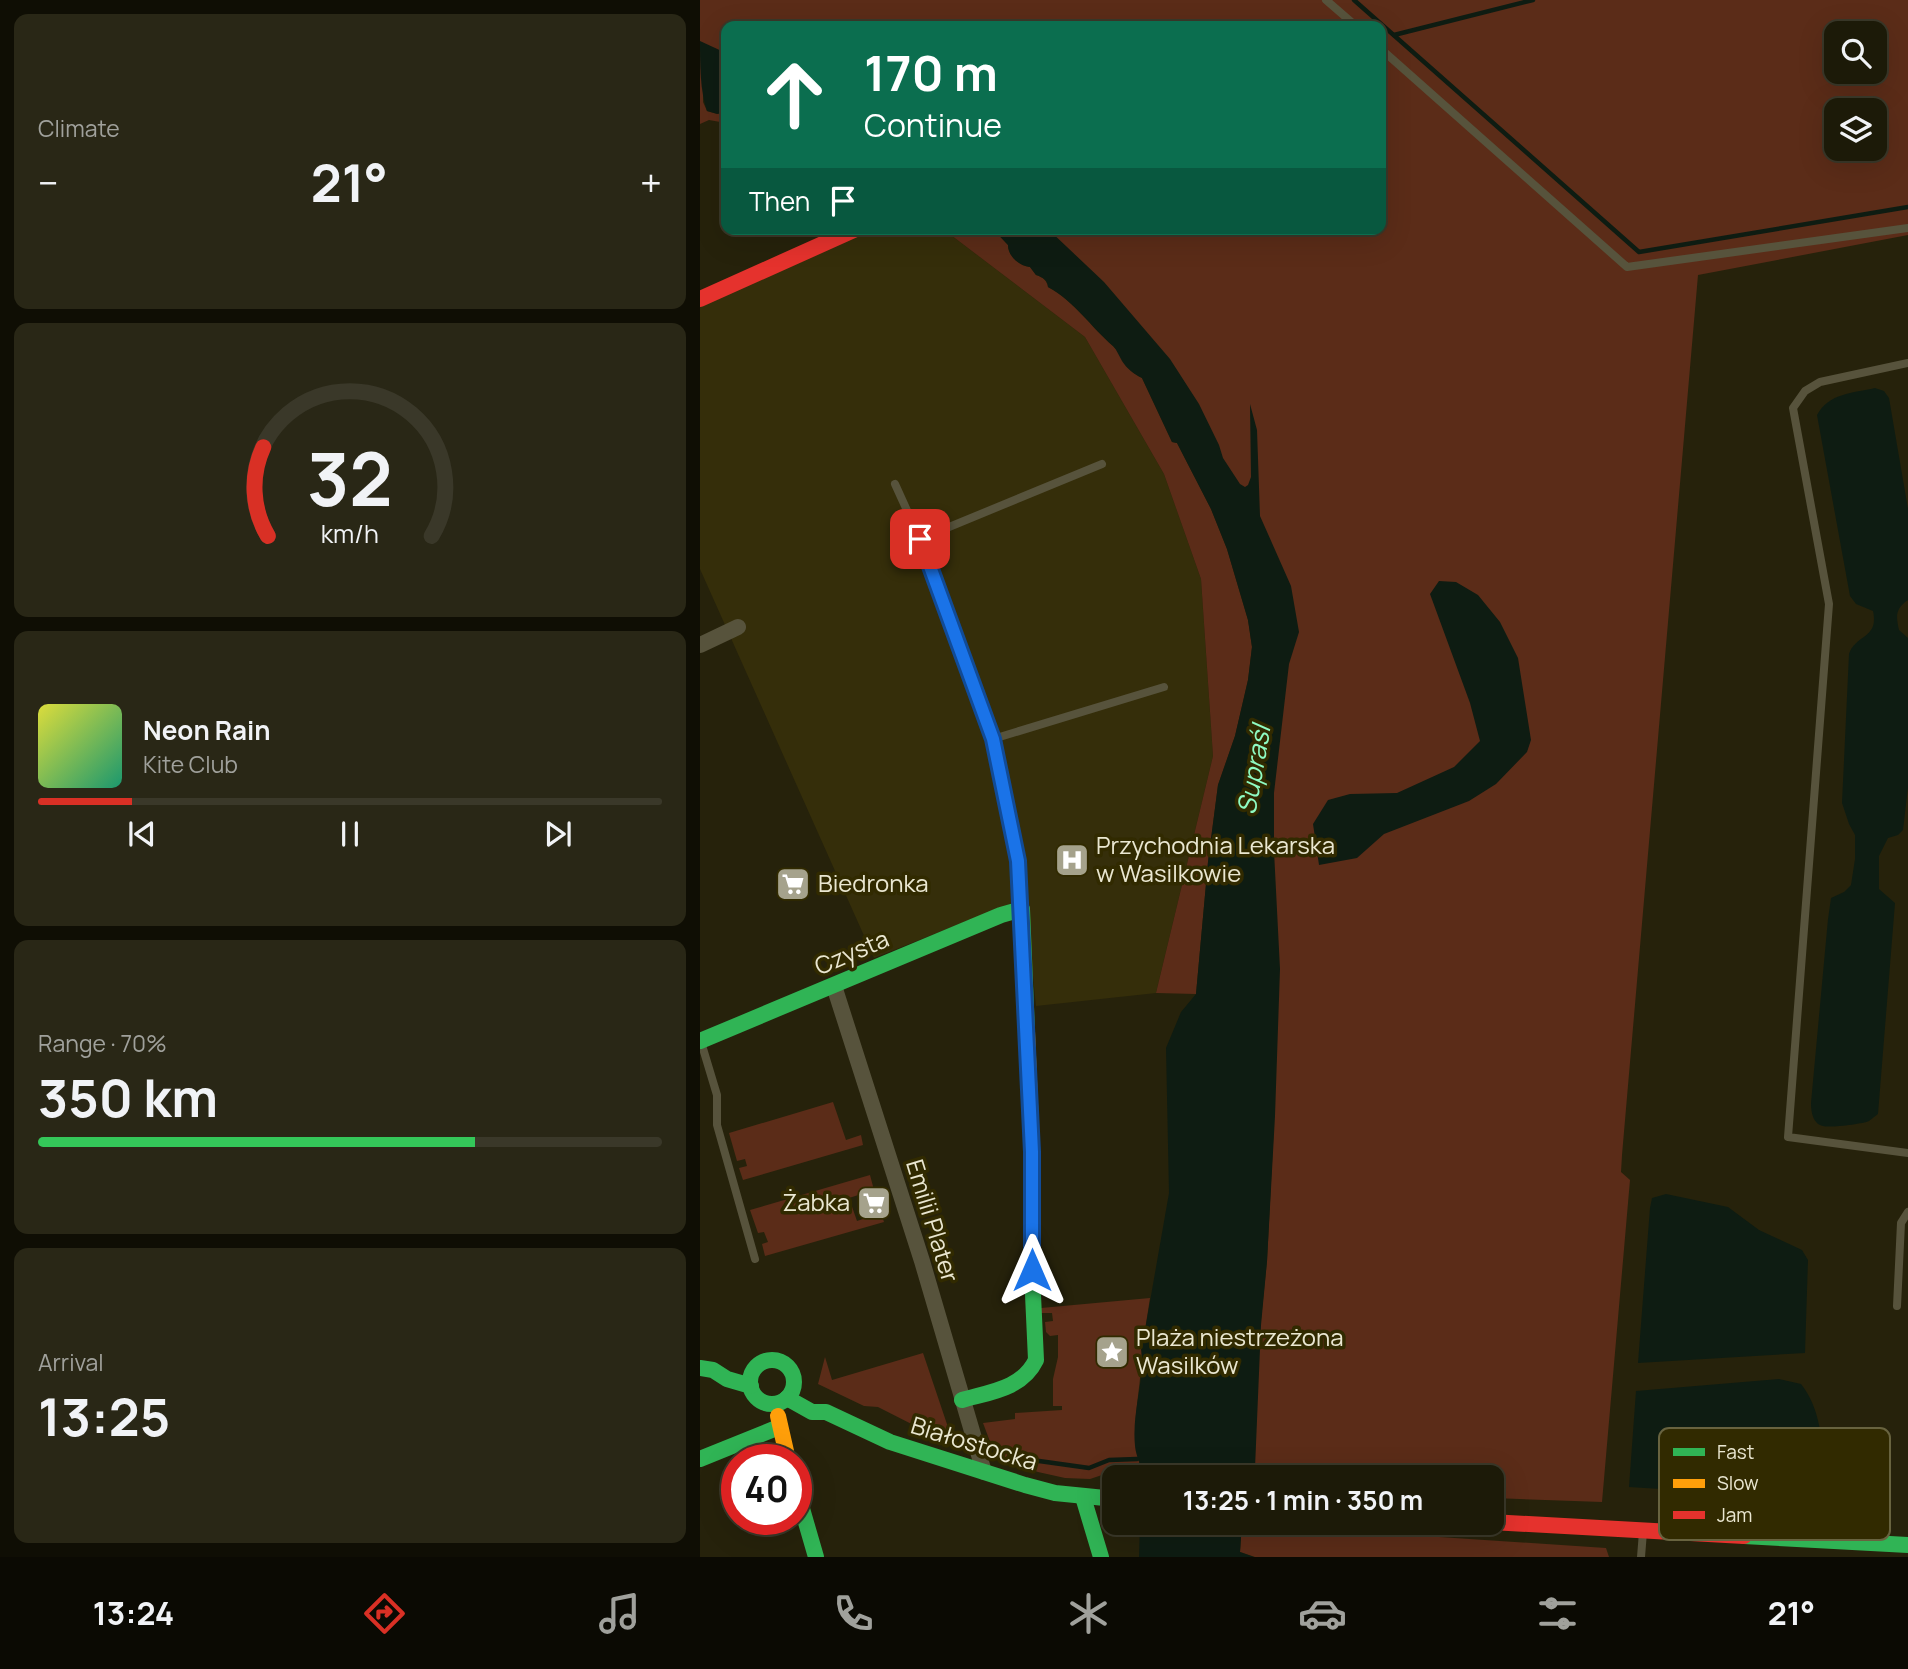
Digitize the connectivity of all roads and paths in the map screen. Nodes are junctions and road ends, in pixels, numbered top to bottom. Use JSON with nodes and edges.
{"nodes":[{"id":1,"x":1326,"y":0,"type":"edge"},
{"id":2,"x":1350,"y":21,"type":"edge"},
{"id":3,"x":1386,"y":53,"type":"edge"},
{"id":4,"x":1908,"y":228,"type":"edge"},
{"id":5,"x":843,"y":235,"type":"edge"},
{"id":6,"x":700,"y":299,"type":"edge"},
{"id":7,"x":1908,"y":363,"type":"edge"},
{"id":8,"x":1102,"y":464,"type":"dead end"},
{"id":9,"x":895,"y":484,"type":"dead end"},
{"id":10,"x":920,"y":539,"type":"junction"},
{"id":11,"x":738,"y":627,"type":"dead end"},
{"id":12,"x":700,"y":645,"type":"edge"},
{"id":13,"x":1164,"y":687,"type":"dead end"},
{"id":14,"x":993,"y":739,"type":"junction"},
{"id":15,"x":1022,"y":909,"type":"junction"},
{"id":16,"x":834,"y":986,"type":"junction"},
{"id":17,"x":700,"y":1041,"type":"edge"},
{"id":18,"x":1908,"y":1153,"type":"edge"},
{"id":19,"x":1908,"y":1212,"type":"edge"},
{"id":20,"x":755,"y":1259,"type":"dead end"},
{"id":21,"x":1897,"y":1306,"type":"dead end"},
{"id":22,"x":755,"y":1368,"type":"junction"},
{"id":23,"x":706,"y":1369,"type":"edge"},
{"id":24,"x":751,"y":1386,"type":"junction"},
{"id":25,"x":786,"y":1396,"type":"junction"},
{"id":26,"x":962,"y":1400,"type":"junction"},
{"id":27,"x":779,"y":1427,"type":"junction"},
{"id":28,"x":784,"y":1444,"type":"edge"},
{"id":29,"x":700,"y":1459,"type":"edge"},
{"id":30,"x":984,"y":1472,"type":"junction"},
{"id":31,"x":1083,"y":1497,"type":"junction"},
{"id":32,"x":1102,"y":1498,"type":"edge"},
{"id":33,"x":1504,"y":1523,"type":"edge"},
{"id":34,"x":1643,"y":1532,"type":"junction"},
{"id":35,"x":1659,"y":1533,"type":"edge"},
{"id":36,"x":810,"y":1535,"type":"edge"},
{"id":37,"x":1746,"y":1540,"type":"edge"},
{"id":38,"x":1897,"y":1548,"type":"edge"},
{"id":39,"x":816,"y":1557,"type":"edge"},
{"id":40,"x":1101,"y":1557,"type":"edge"},
{"id":41,"x":1641,"y":1557,"type":"edge"}],
"edges":[{"from":1,"to":2,"type":"lane"},
{"from":3,"to":4,"type":"lane"},
{"from":5,"to":6,"type":"street"},
{"from":7,"to":18,"type":"lane"},
{"from":8,"to":10,"type":"lane"},
{"from":9,"to":10,"type":"lane"},
{"from":10,"to":14,"type":"lane"},
{"from":11,"to":12,"type":"street"},
{"from":13,"to":14,"type":"lane"},
{"from":14,"to":15,"type":"lane"},
{"from":15,"to":16,"type":"street","name":"Czysta"},
{"from":15,"to":26,"type":"street"},
{"from":16,"to":17,"type":"street","name":"Czysta"},
{"from":16,"to":26,"type":"street","name":"Emilii Plater"},
{"from":17,"to":20,"type":"lane"},
{"from":19,"to":21,"type":"lane"},
{"from":22,"to":23,"type":"street"},
{"from":22,"to":24,"type":"street"},
{"from":22,"to":25,"type":"street"},
{"from":23,"to":24,"type":"street"},
{"from":24,"to":25,"type":"street"},
{"from":25,"to":27,"type":"street"},
{"from":25,"to":30,"type":"street","name":"Białostocka"},
{"from":26,"to":30,"type":"street","name":"Emilii Plater"},
{"from":27,"to":28,"type":"street"},
{"from":27,"to":29,"type":"street"},
{"from":30,"to":31,"type":"street","name":"Białostocka"},
{"from":31,"to":32,"type":"street","name":"Białostocka"},
{"from":31,"to":40,"type":"street"},
{"from":33,"to":34,"type":"street"},
{"from":34,"to":35,"type":"street"},
{"from":34,"to":41,"type":"lane"},
{"from":36,"to":39,"type":"street"},
{"from":37,"to":38,"type":"street"}]}
